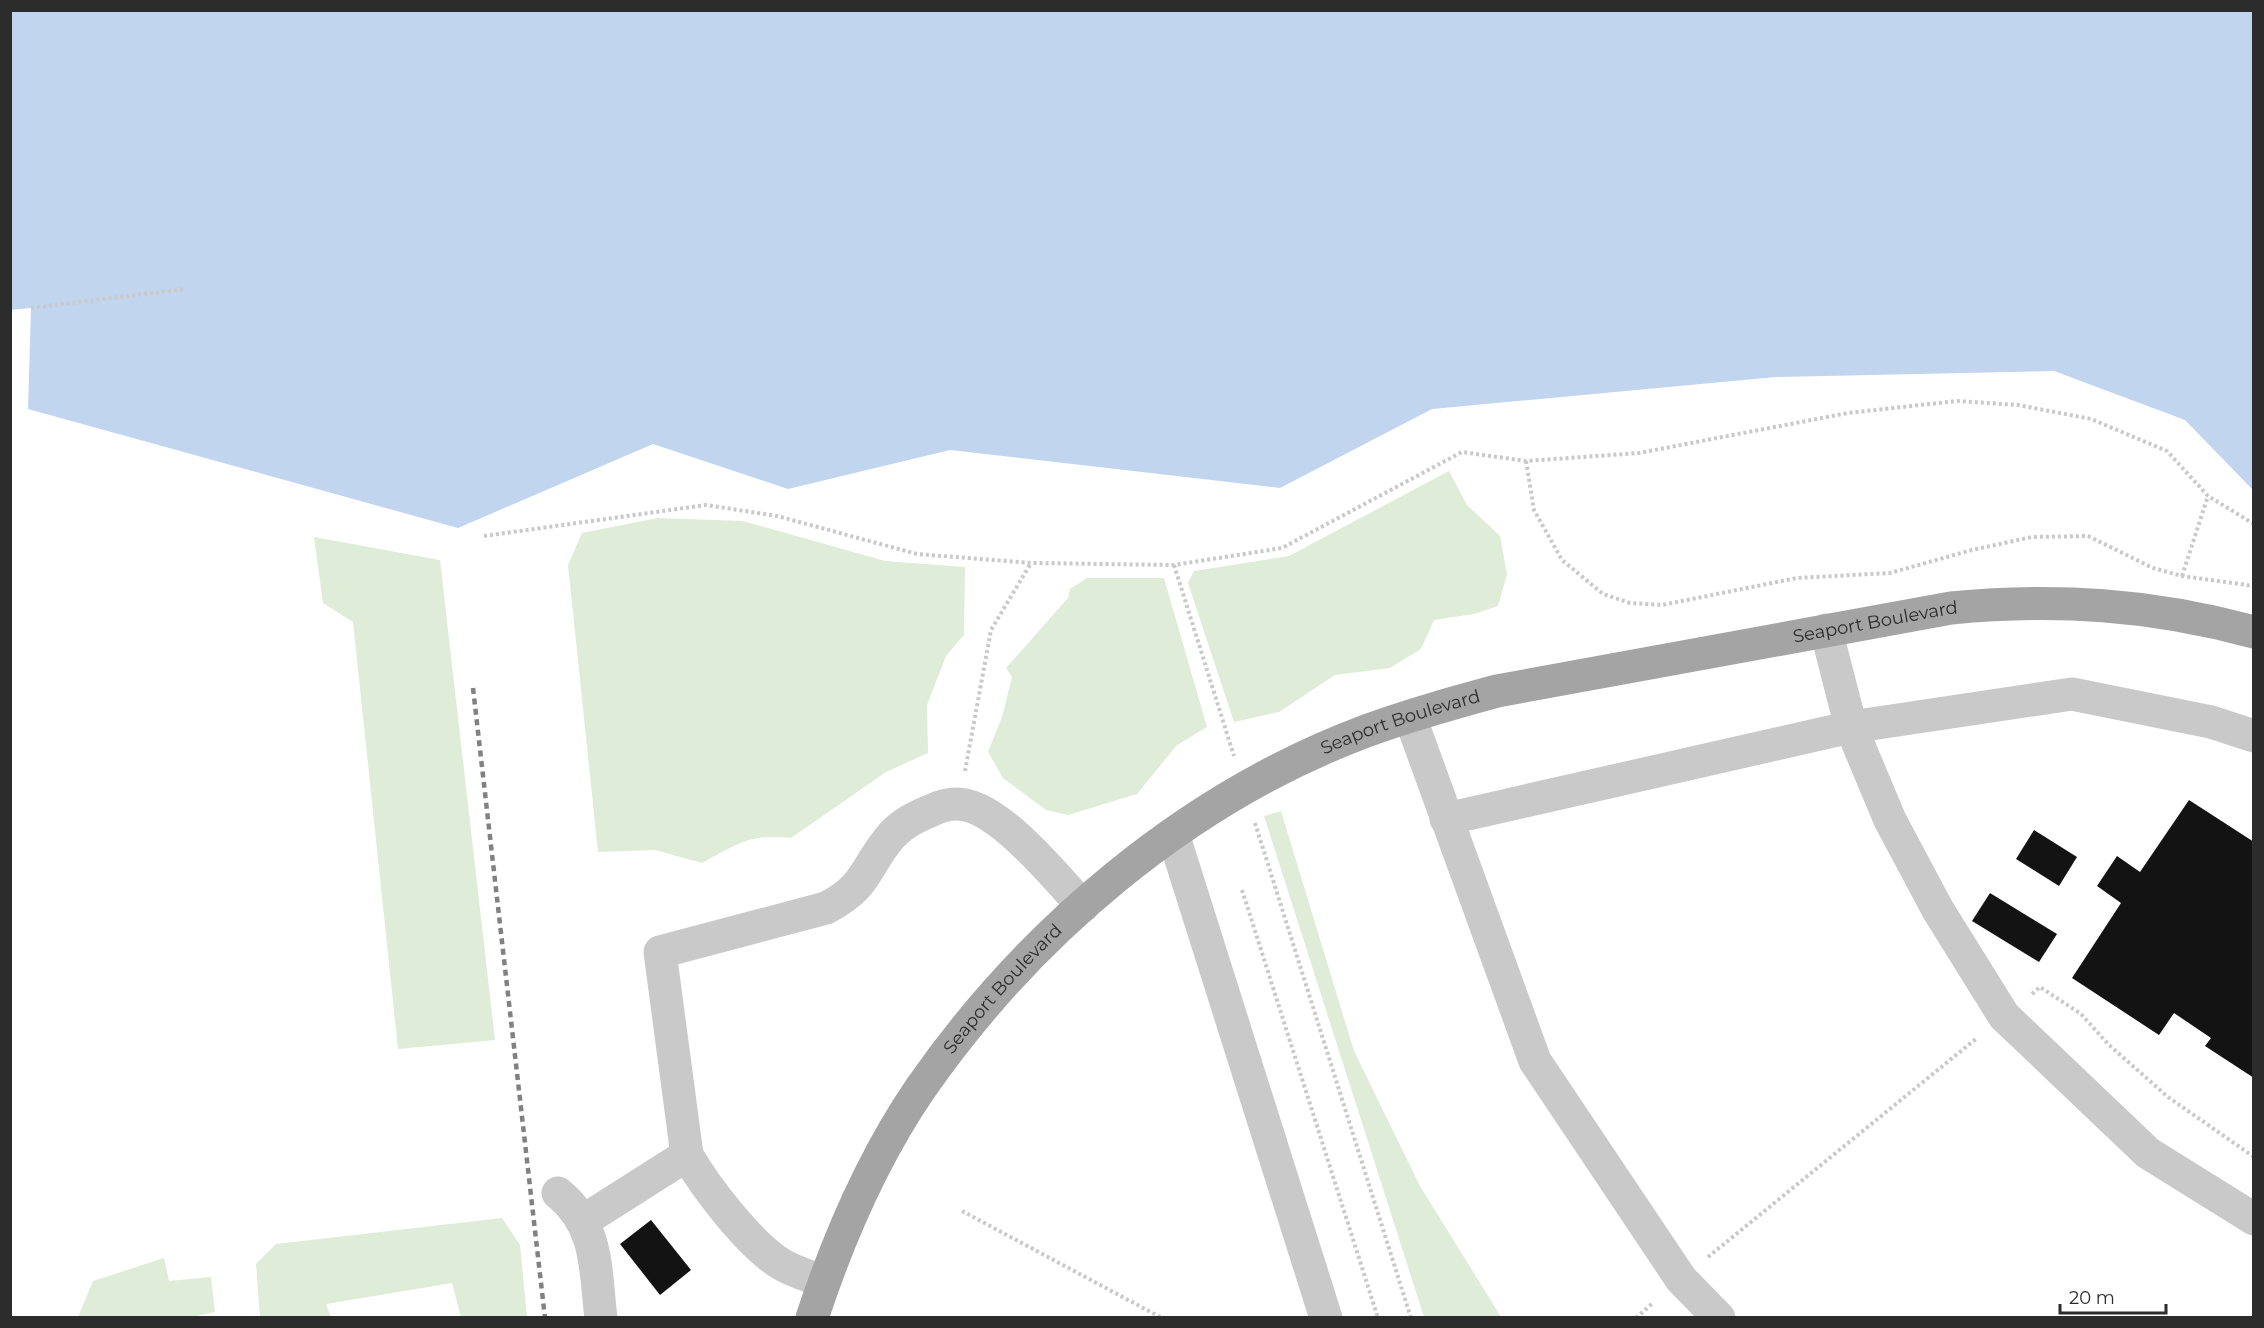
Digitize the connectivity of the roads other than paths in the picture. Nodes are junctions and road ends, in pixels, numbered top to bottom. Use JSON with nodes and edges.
{"nodes":[{"id":1,"x":1826,"y":630,"type":"junction"},
{"id":2,"x":2253,"y":632,"type":"edge"},
{"id":3,"x":1410,"y":717,"type":"junction"},
{"id":4,"x":1851,"y":727,"type":"junction"},
{"id":5,"x":2253,"y":736,"type":"edge"},
{"id":6,"x":1446,"y":819,"type":"junction"},
{"id":7,"x":1173,"y":834,"type":"junction"},
{"id":8,"x":1083,"y":906,"type":"junction"},
{"id":9,"x":687,"y":1155,"type":"junction"},
{"id":10,"x":558,"y":1193,"type":"dead end"},
{"id":11,"x":2253,"y":1219,"type":"edge"},
{"id":12,"x":583,"y":1221,"type":"junction"},
{"id":13,"x":824,"y":1282,"type":"junction"},
{"id":14,"x":601,"y":1317,"type":"edge"},
{"id":15,"x":812,"y":1317,"type":"edge"},
{"id":16,"x":1326,"y":1317,"type":"edge"},
{"id":17,"x":1719,"y":1317,"type":"edge"}],
"edges":[{"from":1,"to":2,"type":"main road","name":"Seaport Boulevard"},
{"from":1,"to":3,"type":"main road","name":"Seaport Boulevard"},
{"from":1,"to":4,"type":"street"},
{"from":3,"to":6,"type":"street"},
{"from":3,"to":7,"type":"main road","name":"Seaport Boulevard"},
{"from":4,"to":5,"type":"street"},
{"from":4,"to":6,"type":"street"},
{"from":4,"to":11,"type":"street"},
{"from":6,"to":17,"type":"street"},
{"from":7,"to":8,"type":"main road","name":"Seaport Boulevard"},
{"from":7,"to":16,"type":"street"},
{"from":8,"to":9,"type":"street"},
{"from":8,"to":13,"type":"main road","name":"Seaport Boulevard"},
{"from":9,"to":12,"type":"street"},
{"from":9,"to":13,"type":"street"},
{"from":10,"to":12,"type":"street"},
{"from":12,"to":14,"type":"street"},
{"from":13,"to":15,"type":"main road","name":"Seaport Boulevard"}]}
